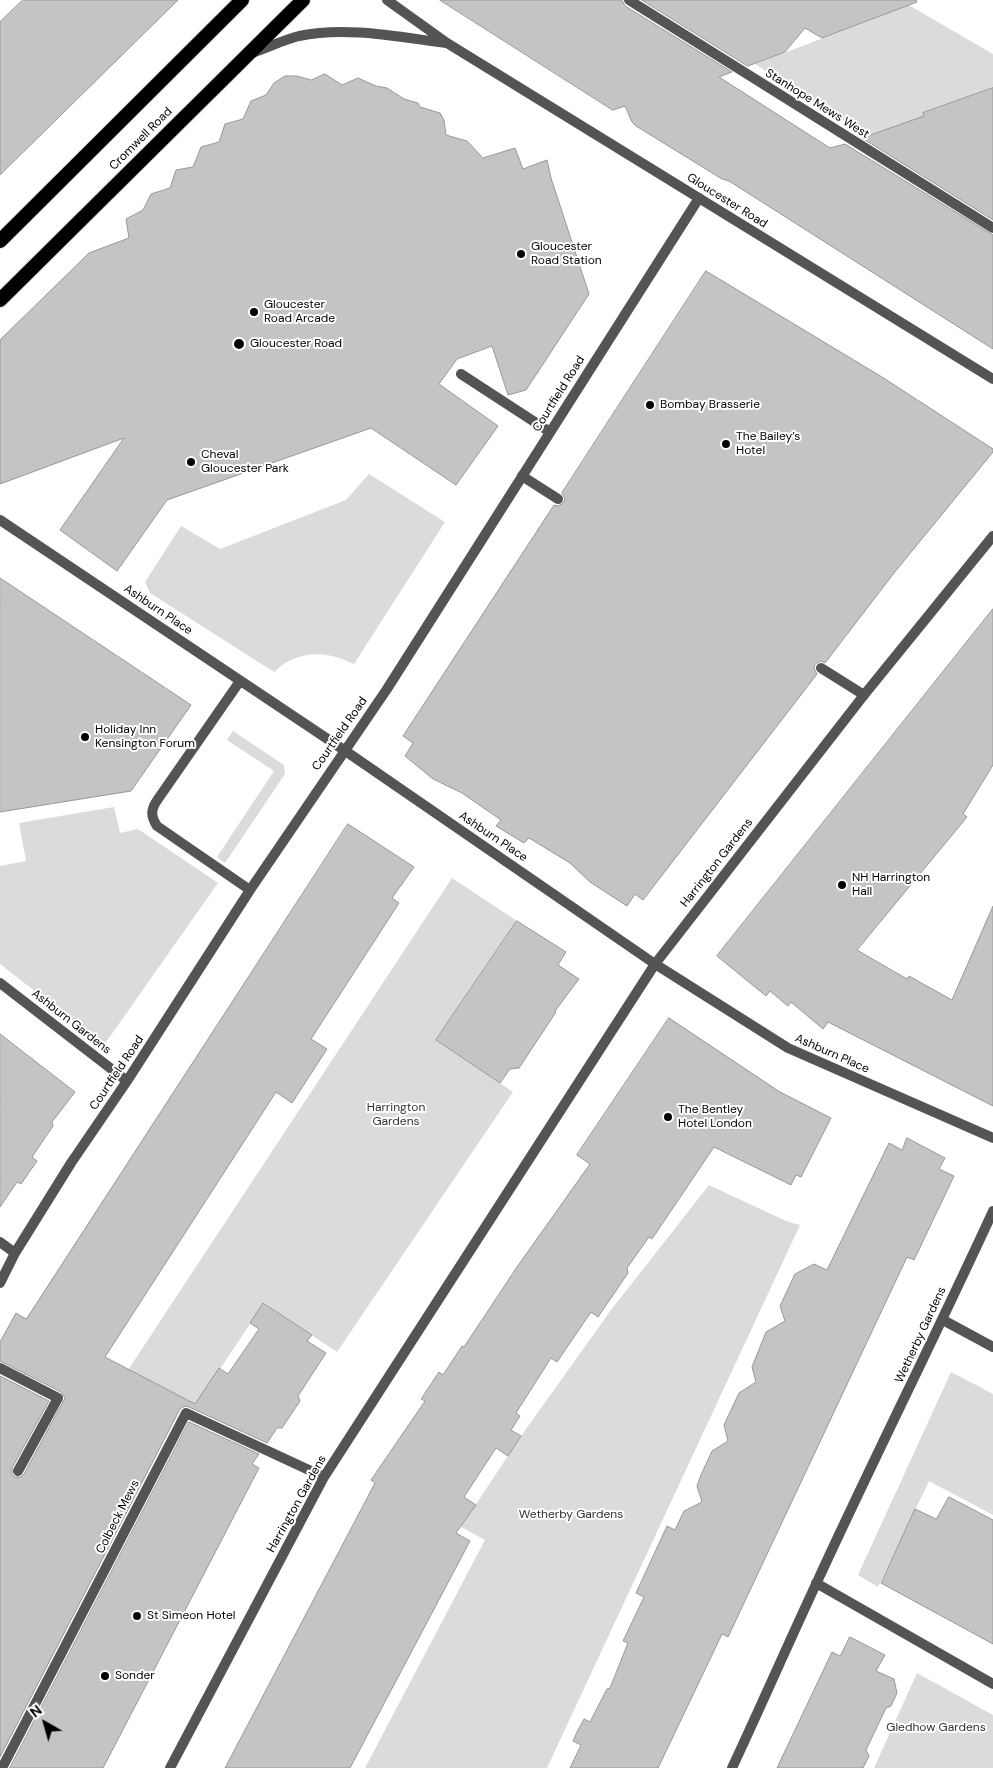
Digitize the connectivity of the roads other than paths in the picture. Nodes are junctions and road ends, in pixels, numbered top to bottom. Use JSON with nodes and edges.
{"nodes":[{"id":1,"x":242,"y":0,"type":"edge"},
{"id":2,"x":304,"y":0,"type":"edge"},
{"id":3,"x":387,"y":0,"type":"edge"},
{"id":4,"x":629,"y":0,"type":"edge"},
{"id":5,"x":447,"y":43,"type":"junction"},
{"id":6,"x":248,"y":54,"type":"junction"},
{"id":7,"x":699,"y":198,"type":"junction"},
{"id":8,"x":993,"y":228,"type":"edge"},
{"id":9,"x":0,"y":241,"type":"edge"},
{"id":10,"x":0,"y":300,"type":"edge"},
{"id":11,"x":461,"y":374,"type":"dead end"},
{"id":12,"x":993,"y":379,"type":"edge"},
{"id":13,"x":550,"y":432,"type":"junction"},
{"id":14,"x":522,"y":476,"type":"junction"},
{"id":15,"x":558,"y":499,"type":"dead end"},
{"id":16,"x":0,"y":520,"type":"edge"},
{"id":17,"x":993,"y":536,"type":"edge"},
{"id":18,"x":821,"y":668,"type":"dead end"},
{"id":19,"x":240,"y":681,"type":"junction"},
{"id":20,"x":864,"y":695,"type":"junction"},
{"id":21,"x":344,"y":750,"type":"junction"},
{"id":22,"x":250,"y":890,"type":"junction"},
{"id":23,"x":655,"y":964,"type":"junction"},
{"id":24,"x":0,"y":983,"type":"edge"},
{"id":25,"x":127,"y":1081,"type":"junction"},
{"id":26,"x":993,"y":1138,"type":"edge"},
{"id":27,"x":993,"y":1211,"type":"edge"},
{"id":28,"x":0,"y":1242,"type":"edge"},
{"id":29,"x":15,"y":1254,"type":"junction"},
{"id":30,"x":0,"y":1283,"type":"edge"},
{"id":31,"x":943,"y":1320,"type":"junction"},
{"id":32,"x":993,"y":1347,"type":"edge"},
{"id":33,"x":0,"y":1368,"type":"edge"},
{"id":34,"x":18,"y":1471,"type":"dead end"},
{"id":35,"x":324,"y":1477,"type":"junction"},
{"id":36,"x":816,"y":1583,"type":"junction"},
{"id":37,"x":993,"y":1684,"type":"edge"},
{"id":38,"x":2,"y":1768,"type":"edge"},
{"id":39,"x":170,"y":1768,"type":"edge"},
{"id":40,"x":732,"y":1768,"type":"edge"}],
"edges":[{"from":1,"to":9,"type":"highway"},
{"from":2,"to":6,"type":"highway","name":"Cromwell Road"},
{"from":3,"to":5,"type":"street","name":"Gloucester Road"},
{"from":4,"to":8,"type":"street","name":"Stanhope Mews West"},
{"from":5,"to":6,"type":"street","name":"Gloucester Road"},
{"from":5,"to":7,"type":"street","name":"Gloucester Road"},
{"from":6,"to":10,"type":"highway","name":"Cromwell Road"},
{"from":7,"to":12,"type":"street","name":"Gloucester Road"},
{"from":7,"to":13,"type":"street","name":"Courtfield Road"},
{"from":11,"to":13,"type":"street"},
{"from":13,"to":14,"type":"street","name":"Courtfield Road"},
{"from":14,"to":15,"type":"street"},
{"from":14,"to":21,"type":"street","name":"Courtfield Road"},
{"from":16,"to":19,"type":"street","name":"Ashburn Place"},
{"from":17,"to":20,"type":"street","name":"Harrington Gardens"},
{"from":18,"to":20,"type":"street"},
{"from":19,"to":21,"type":"street","name":"Ashburn Place"},
{"from":19,"to":22,"type":"street"},
{"from":20,"to":23,"type":"street","name":"Harrington Gardens"},
{"from":21,"to":22,"type":"street","name":"Courtfield Road"},
{"from":21,"to":23,"type":"street","name":"Ashburn Place"},
{"from":22,"to":25,"type":"street","name":"Courtfield Road"},
{"from":23,"to":26,"type":"street","name":"Ashburn Place"},
{"from":23,"to":35,"type":"street","name":"Harrington Gardens"},
{"from":24,"to":25,"type":"street","name":"Ashburn Gardens"},
{"from":25,"to":29,"type":"street","name":"Courtfield Road"},
{"from":27,"to":31,"type":"street","name":"Wetherby Gardens"},
{"from":28,"to":29,"type":"street"},
{"from":29,"to":30,"type":"street","name":"Courtfield Road"},
{"from":31,"to":32,"type":"street"},
{"from":31,"to":36,"type":"street","name":"Wetherby Gardens"},
{"from":33,"to":34,"type":"street"},
{"from":35,"to":38,"type":"street","name":"Colbeck Mews"},
{"from":35,"to":39,"type":"street","name":"Harrington Gardens"},
{"from":36,"to":37,"type":"street"},
{"from":36,"to":40,"type":"street","name":"Wetherby Gardens"}]}
